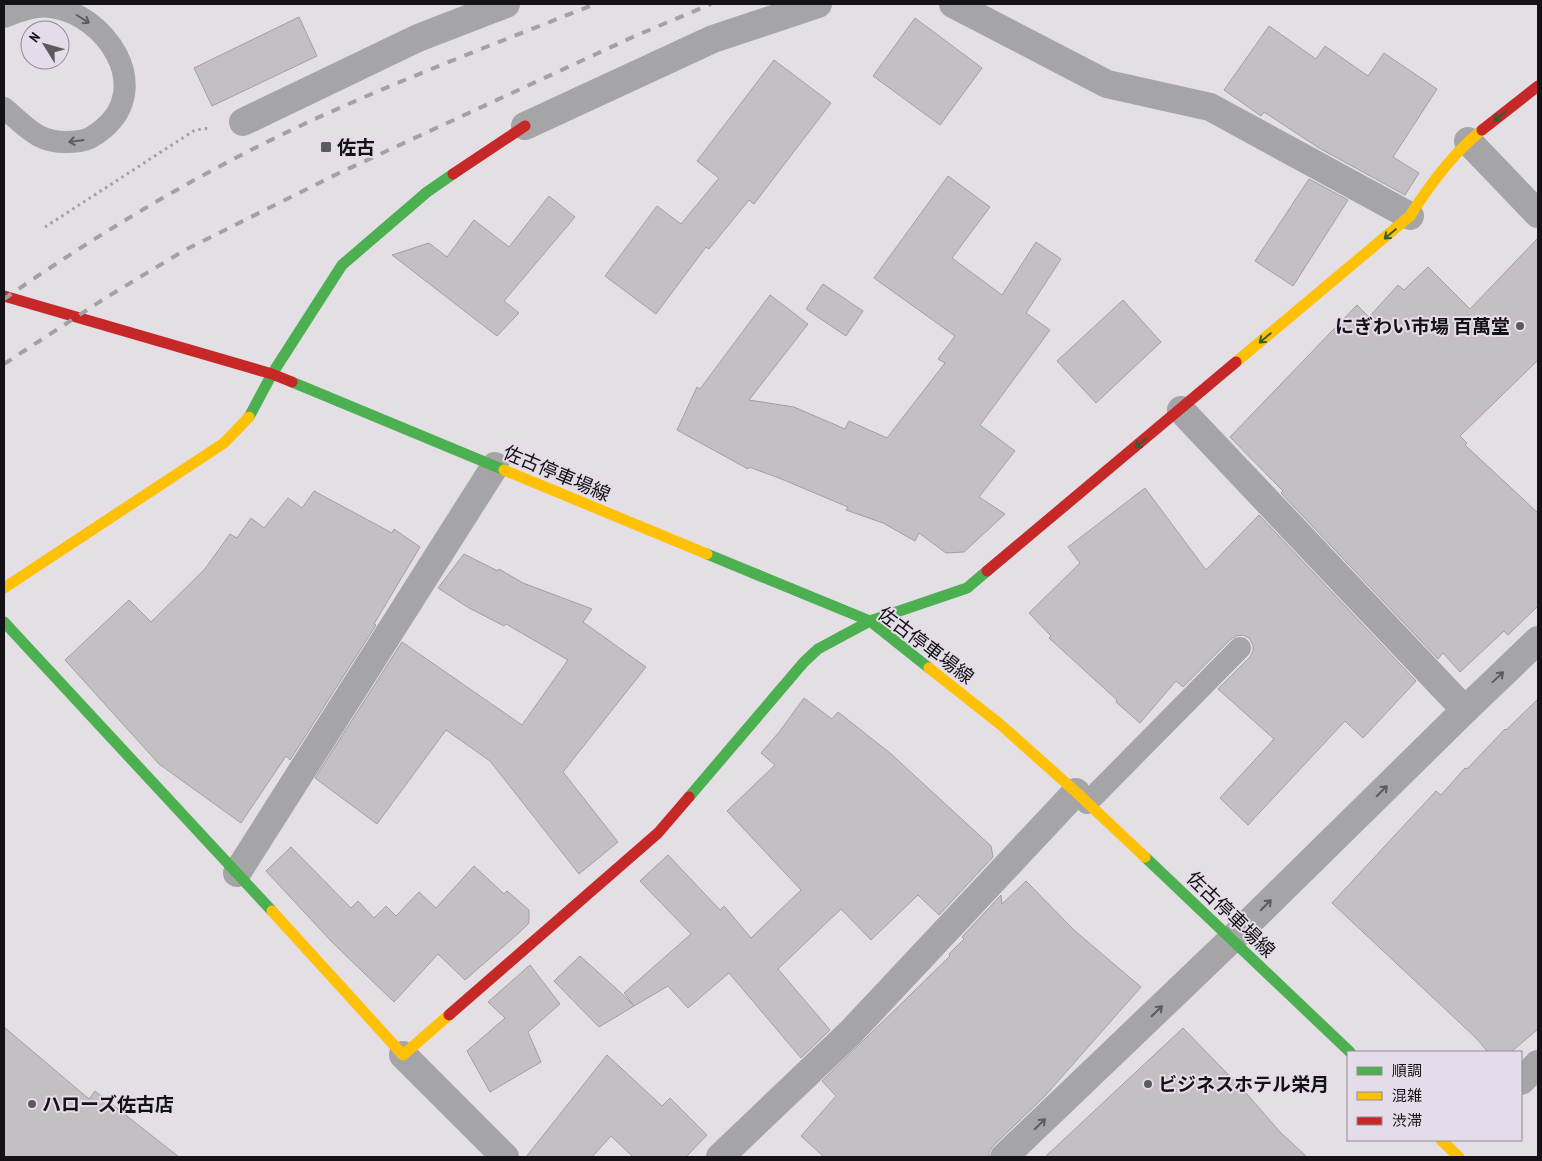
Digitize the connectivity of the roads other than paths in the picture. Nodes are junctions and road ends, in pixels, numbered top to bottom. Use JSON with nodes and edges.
{"nodes":[{"id":1,"x":506,"y":4,"type":"edge"},
{"id":2,"x":818,"y":4,"type":"edge"},
{"id":3,"x":953,"y":4,"type":"edge"},
{"id":4,"x":60,"y":6,"type":"edge"},
{"id":5,"x":4,"y":17,"type":"edge"},
{"id":6,"x":1538,"y":86,"type":"edge"},
{"id":7,"x":4,"y":108,"type":"edge"},
{"id":8,"x":243,"y":122,"type":"road end"},
{"id":9,"x":525,"y":126,"type":"joint"},
{"id":10,"x":1468,"y":141,"type":"junction"},
{"id":11,"x":1538,"y":214,"type":"edge"},
{"id":12,"x":1410,"y":216,"type":"junction"},
{"id":13,"x":4,"y":296,"type":"edge"},
{"id":14,"x":272,"y":374,"type":"junction"},
{"id":15,"x":1181,"y":410,"type":"junction"},
{"id":16,"x":495,"y":466,"type":"junction"},
{"id":17,"x":4,"y":588,"type":"edge"},
{"id":18,"x":4,"y":622,"type":"edge"},
{"id":19,"x":870,"y":622,"type":"junction"},
{"id":20,"x":1538,"y":640,"type":"edge"},
{"id":21,"x":1240,"y":648,"type":"dead end"},
{"id":22,"x":1464,"y":710,"type":"junction"},
{"id":23,"x":1082,"y":798,"type":"junction"},
{"id":24,"x":237,"y":873,"type":"junction"},
{"id":25,"x":1232,"y":940,"type":"junction"},
{"id":26,"x":1349,"y":1051,"type":"edge"},
{"id":27,"x":403,"y":1055,"type":"junction"},
{"id":28,"x":1538,"y":1064,"type":"edge"},
{"id":29,"x":1522,"y":1080,"type":"edge"},
{"id":30,"x":505,"y":1157,"type":"edge"},
{"id":31,"x":720,"y":1157,"type":"edge"},
{"id":32,"x":1004,"y":1157,"type":"edge"}],
"edges":[{"from":1,"to":8,"type":"street"},
{"from":2,"to":9,"type":"street"},
{"from":3,"to":12,"type":"street"},
{"from":4,"to":5,"type":"lane"},
{"from":4,"to":7,"type":"lane","one_way":true},
{"from":6,"to":10,"type":"street","one_way":true},
{"from":9,"to":14,"type":"street"},
{"from":10,"to":11,"type":"street"},
{"from":10,"to":12,"type":"street"},
{"from":12,"to":15,"type":"street","one_way":true},
{"from":13,"to":14,"type":"street","name":"佐古停車場線"},
{"from":14,"to":16,"type":"street","name":"佐古停車場線"},
{"from":14,"to":17,"type":"street"},
{"from":15,"to":19,"type":"street","one_way":true},
{"from":15,"to":22,"type":"street"},
{"from":16,"to":19,"type":"street","name":"佐古停車場線"},
{"from":16,"to":24,"type":"street"},
{"from":18,"to":24,"type":"street"},
{"from":19,"to":23,"type":"street","name":"佐古停車場線"},
{"from":19,"to":27,"type":"street"},
{"from":22,"to":20,"type":"street","one_way":true},
{"from":21,"to":23,"type":"lane"},
{"from":25,"to":22,"type":"street","one_way":true},
{"from":23,"to":25,"type":"street","name":"佐古停車場線"},
{"from":23,"to":31,"type":"street"},
{"from":24,"to":27,"type":"street"},
{"from":25,"to":26,"type":"street","name":"佐古停車場線"},
{"from":32,"to":25,"type":"street","one_way":true},
{"from":27,"to":30,"type":"street"},
{"from":28,"to":29,"type":"street"}]}
